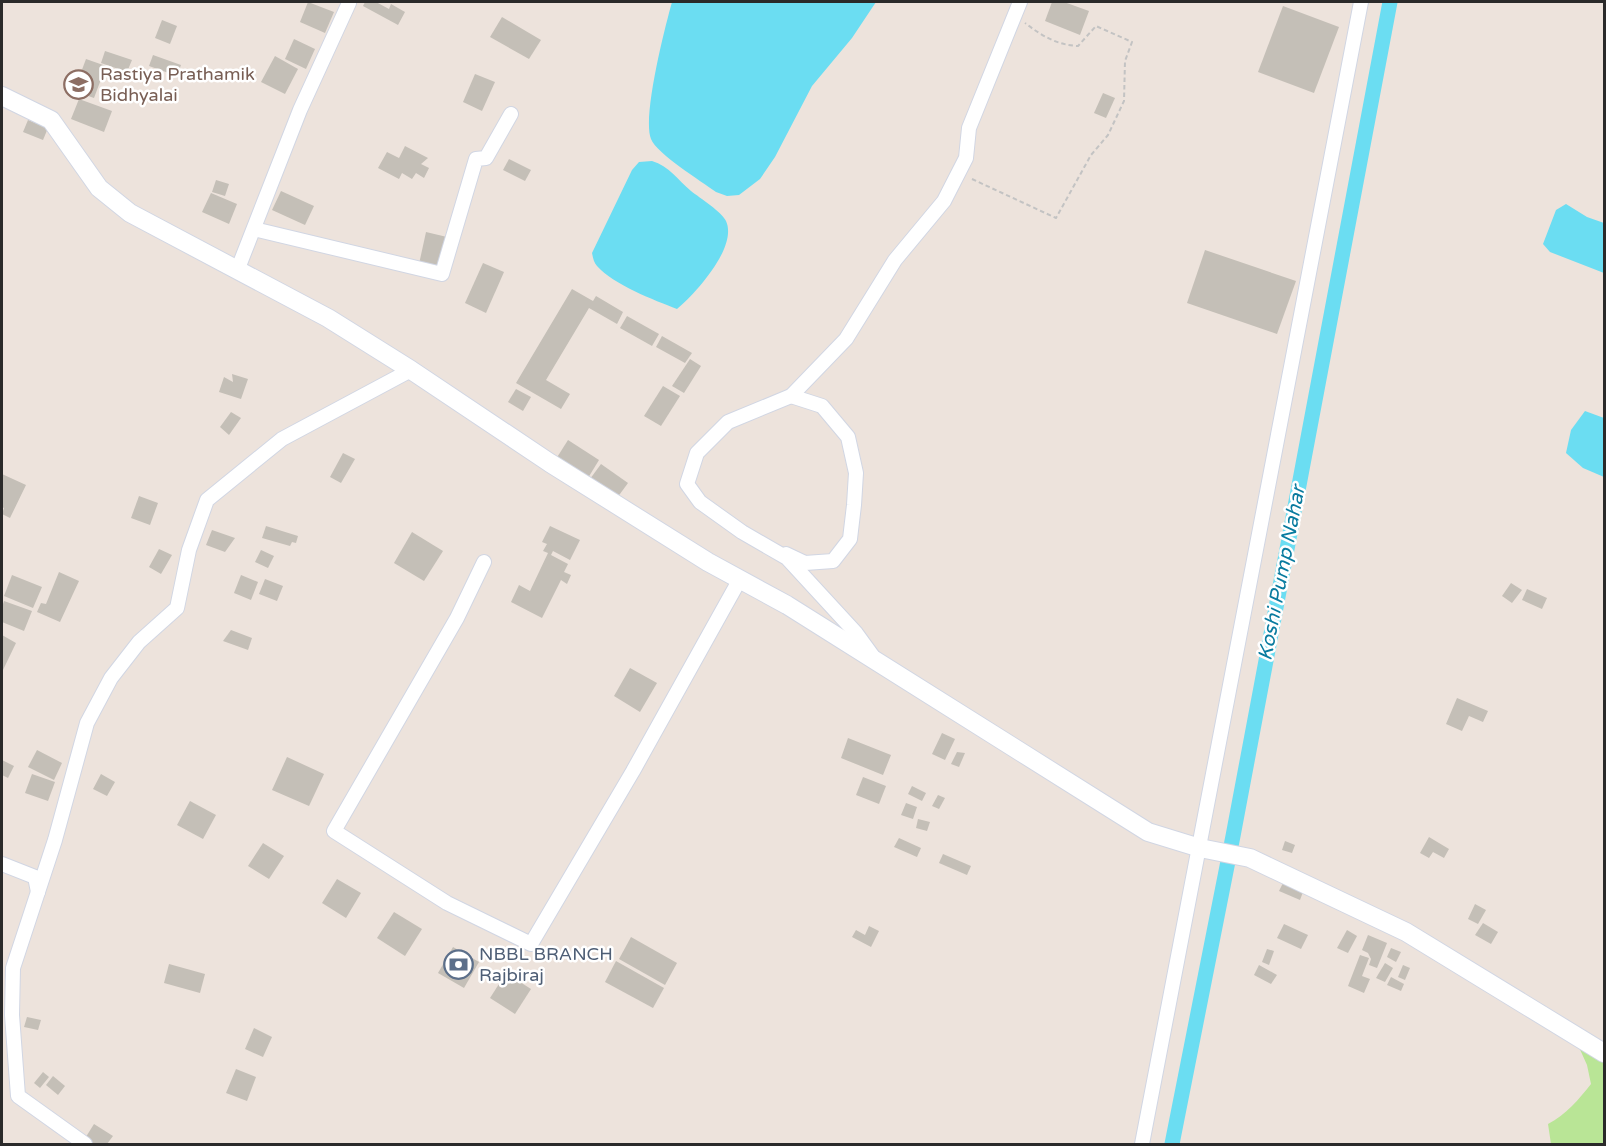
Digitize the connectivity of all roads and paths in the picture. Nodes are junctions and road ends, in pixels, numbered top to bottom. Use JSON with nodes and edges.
{"nodes":[{"id":1,"x":1361,"y":2,"type":"edge"},
{"id":2,"x":349,"y":3,"type":"edge"},
{"id":3,"x":1015,"y":6,"type":"edge"},
{"id":4,"x":2,"y":96,"type":"edge"},
{"id":5,"x":511,"y":114,"type":"dead end"},
{"id":6,"x":959,"y":172,"type":"junction"},
{"id":7,"x":254,"y":229,"type":"junction"},
{"id":8,"x":237,"y":271,"type":"junction"},
{"id":9,"x":411,"y":370,"type":"junction"},
{"id":10,"x":791,"y":396,"type":"junction"},
{"id":11,"x":742,"y":532,"type":"junction"},
{"id":12,"x":484,"y":562,"type":"dead end"},
{"id":13,"x":740,"y":579,"type":"junction"},
{"id":14,"x":877,"y":661,"type":"junction"},
{"id":15,"x":1200,"y":848,"type":"junction"},
{"id":16,"x":2,"y":864,"type":"edge"},
{"id":17,"x":38,"y":892,"type":"junction"},
{"id":18,"x":1605,"y":1053,"type":"edge"},
{"id":19,"x":85,"y":1144,"type":"edge"},
{"id":20,"x":1142,"y":1144,"type":"edge"}],
"edges":[{"from":1,"to":15,"type":"street"},
{"from":2,"to":7,"type":"street"},
{"from":3,"to":6,"type":"street"},
{"from":3,"to":6,"type":"path"},
{"from":4,"to":8,"type":"street"},
{"from":5,"to":7,"type":"street"},
{"from":6,"to":10,"type":"street"},
{"from":7,"to":8,"type":"street"},
{"from":8,"to":9,"type":"street"},
{"from":9,"to":13,"type":"street"},
{"from":9,"to":17,"type":"street"},
{"from":10,"to":11,"type":"street"},
{"from":10,"to":11,"type":"street"},
{"from":11,"to":14,"type":"street"},
{"from":12,"to":13,"type":"street"},
{"from":13,"to":14,"type":"street"},
{"from":14,"to":15,"type":"street"},
{"from":15,"to":18,"type":"street"},
{"from":15,"to":20,"type":"street"},
{"from":16,"to":17,"type":"street"},
{"from":17,"to":19,"type":"street"}]}
